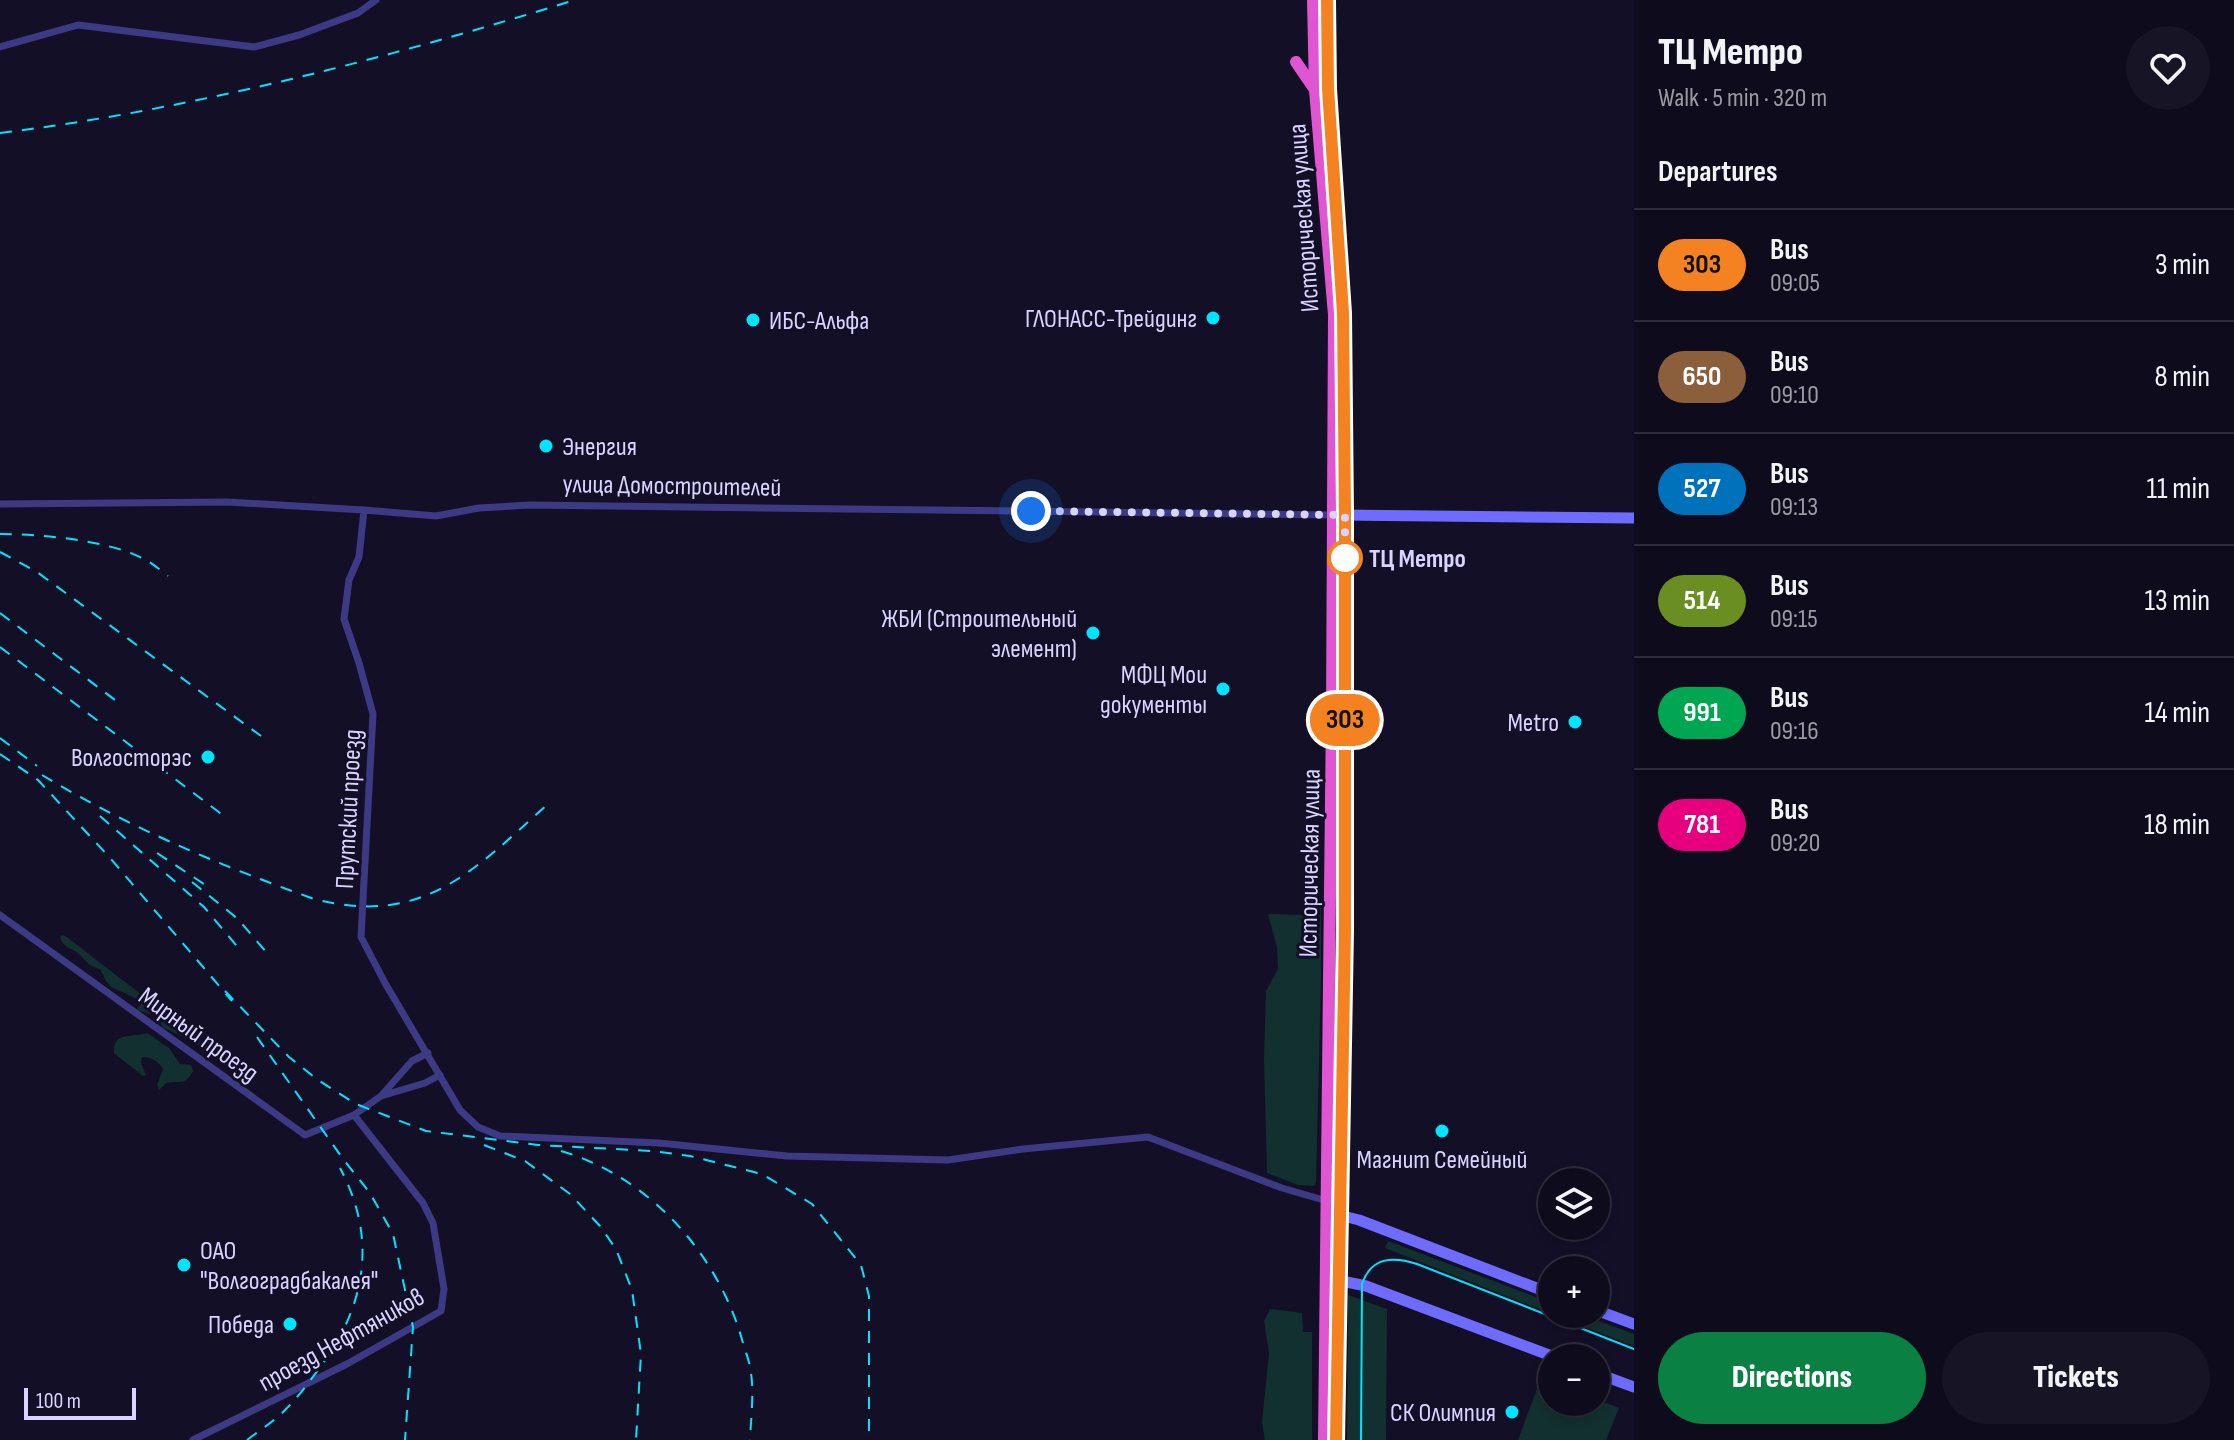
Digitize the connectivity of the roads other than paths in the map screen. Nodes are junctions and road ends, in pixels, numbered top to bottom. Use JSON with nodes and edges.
{"nodes":[{"id":1,"x":376,"y":0,"type":"edge"},
{"id":2,"x":1313,"y":0,"type":"edge"},
{"id":3,"x":1327,"y":0,"type":"edge"},
{"id":4,"x":0,"y":47,"type":"edge"},
{"id":5,"x":0,"y":504,"type":"edge"},
{"id":6,"x":364,"y":510,"type":"junction"},
{"id":7,"x":1338,"y":515,"type":"junction"},
{"id":8,"x":1634,"y":518,"type":"edge"},
{"id":9,"x":0,"y":915,"type":"edge"},
{"id":10,"x":428,"y":1053,"type":"junction"},
{"id":11,"x":440,"y":1075,"type":"junction"},
{"id":12,"x":381,"y":1096,"type":"junction"},
{"id":13,"x":354,"y":1115,"type":"junction"},
{"id":14,"x":1331,"y":1209,"type":"junction"},
{"id":15,"x":1332,"y":1279,"type":"junction"},
{"id":16,"x":1538,"y":1289,"type":"edge"},
{"id":17,"x":1610,"y":1315,"type":"edge"},
{"id":18,"x":1634,"y":1324,"type":"edge"},
{"id":19,"x":1538,"y":1351,"type":"edge"},
{"id":20,"x":1610,"y":1378,"type":"edge"},
{"id":21,"x":1634,"y":1387,"type":"edge"},
{"id":22,"x":193,"y":1440,"type":"edge"},
{"id":23,"x":1324,"y":1440,"type":"edge"},
{"id":24,"x":1336,"y":1440,"type":"edge"}],
"edges":[{"from":1,"to":4,"type":"street"},
{"from":2,"to":7,"type":"highway","name":"Историческая улица"},
{"from":3,"to":7,"type":"highway","name":"Историческая улица"},
{"from":5,"to":6,"type":"street","name":"улица Домостроителей"},
{"from":6,"to":7,"type":"street","name":"улица Домостроителей"},
{"from":6,"to":10,"type":"street","name":"Прутский проезд"},
{"from":7,"to":8,"type":"main road"},
{"from":7,"to":14,"type":"highway","name":"Историческая улица"},
{"from":9,"to":13,"type":"street","name":"Мирный проезд"},
{"from":10,"to":11,"type":"street","name":"Прутский проезд"},
{"from":10,"to":12,"type":"street"},
{"from":11,"to":12,"type":"street"},
{"from":11,"to":14,"type":"street","name":"Прутский проезд"},
{"from":12,"to":13,"type":"street","name":"Мирный проезд"},
{"from":13,"to":22,"type":"street","name":"проезд Нефтяников"},
{"from":14,"to":15,"type":"highway","name":"Историческая улица"},
{"from":14,"to":16,"type":"main road"},
{"from":15,"to":19,"type":"main road"},
{"from":15,"to":23,"type":"highway","name":"Историческая улица"},
{"from":15,"to":24,"type":"highway","name":"Историческая улица"},
{"from":17,"to":18,"type":"main road"},
{"from":20,"to":21,"type":"main road"}]}
